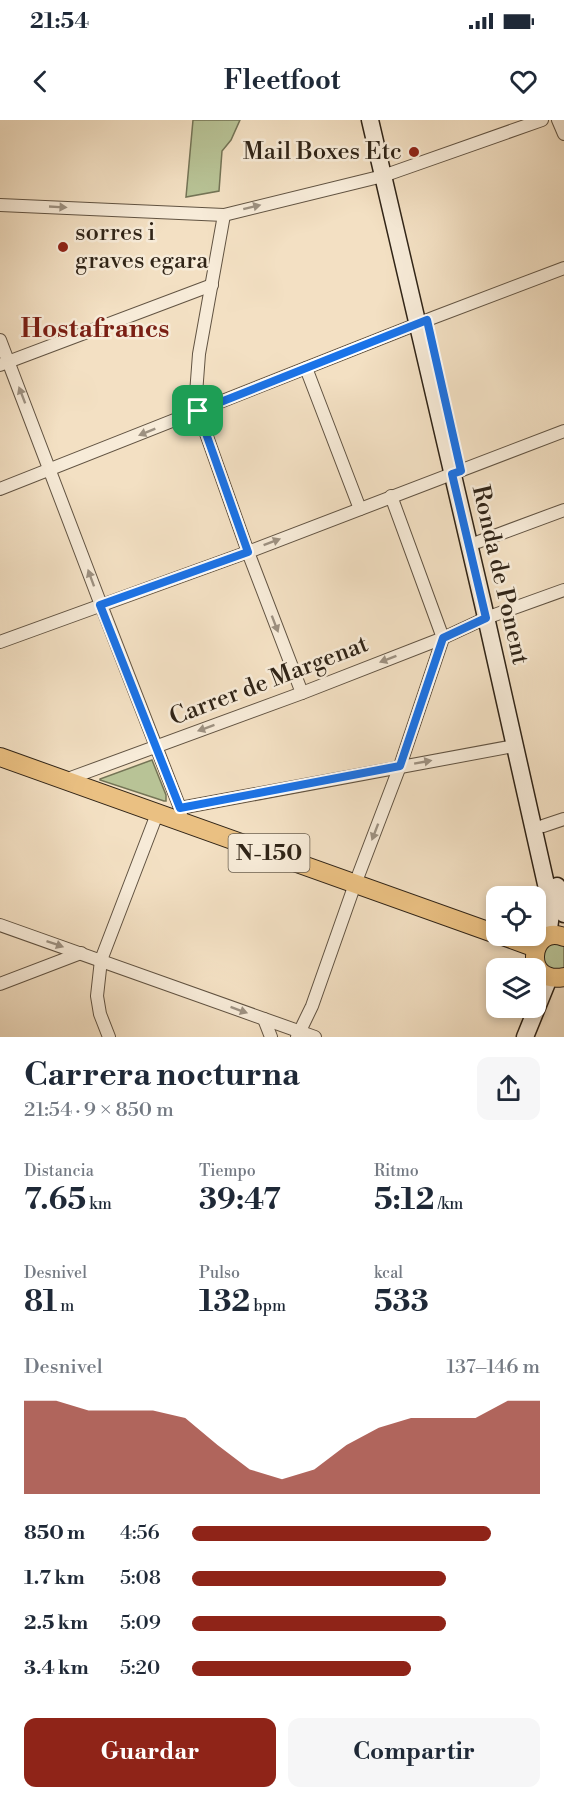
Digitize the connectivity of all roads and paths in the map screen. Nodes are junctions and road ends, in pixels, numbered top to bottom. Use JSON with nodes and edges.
{"nodes":[{"id":1,"x":370,"y":120,"type":"edge"},
{"id":2,"x":381,"y":120,"type":"edge"},
{"id":3,"x":542,"y":120,"type":"edge"},
{"id":4,"x":558,"y":120,"type":"edge"},
{"id":5,"x":564,"y":135,"type":"edge"},
{"id":6,"x":388,"y":174,"type":"junction"},
{"id":7,"x":0,"y":205,"type":"edge"},
{"id":8,"x":224,"y":214,"type":"junction"},
{"id":9,"x":564,"y":268,"type":"edge"},
{"id":10,"x":212,"y":285,"type":"junction"},
{"id":11,"x":422,"y":322,"type":"junction"},
{"id":12,"x":0,"y":340,"type":"edge"},
{"id":13,"x":4,"y":363,"type":"edge"},
{"id":14,"x":306,"y":369,"type":"junction"},
{"id":15,"x":198,"y":411,"type":"junction"},
{"id":16,"x":564,"y":431,"type":"edge"},
{"id":17,"x":50,"y":470,"type":"junction"},
{"id":18,"x":457,"y":472,"type":"junction"},
{"id":19,"x":0,"y":489,"type":"edge"},
{"id":20,"x":391,"y":496,"type":"junction"},
{"id":21,"x":360,"y":509,"type":"junction"},
{"id":22,"x":564,"y":510,"type":"edge"},
{"id":23,"x":478,"y":542,"type":"junction"},
{"id":24,"x":248,"y":552,"type":"junction"},
{"id":25,"x":564,"y":590,"type":"edge"},
{"id":26,"x":100,"y":605,"type":"junction"},
{"id":27,"x":490,"y":616,"type":"junction"},
{"id":28,"x":443,"y":638,"type":"junction"},
{"id":29,"x":0,"y":642,"type":"edge"},
{"id":30,"x":302,"y":693,"type":"junction"},
{"id":31,"x":156,"y":746,"type":"junction"},
{"id":32,"x":514,"y":746,"type":"junction"},
{"id":33,"x":0,"y":757,"type":"edge"},
{"id":34,"x":400,"y":766,"type":"junction"},
{"id":35,"x":65,"y":780,"type":"junction"},
{"id":36,"x":157,"y":814,"type":"junction"},
{"id":37,"x":181,"y":816,"type":"junction"},
{"id":38,"x":564,"y":819,"type":"edge"},
{"id":39,"x":543,"y":826,"type":"junction"},
{"id":40,"x":355,"y":884,"type":"junction"},
{"id":41,"x":564,"y":914,"type":"edge"},
{"id":42,"x":0,"y":925,"type":"edge"},
{"id":43,"x":486,"y":930,"type":"edge"},
{"id":44,"x":549,"y":940,"type":"edge"},
{"id":45,"x":81,"y":953,"type":"junction"},
{"id":46,"x":101,"y":960,"type":"junction"},
{"id":47,"x":557,"y":977,"type":"edge"},
{"id":48,"x":0,"y":984,"type":"edge"},
{"id":49,"x":264,"y":1019,"type":"junction"},
{"id":50,"x":299,"y":1034,"type":"edge"},
{"id":51,"x":110,"y":1037,"type":"edge"},
{"id":52,"x":271,"y":1037,"type":"edge"},
{"id":53,"x":315,"y":1037,"type":"edge"},
{"id":54,"x":525,"y":1037,"type":"edge"}],
"edges":[{"from":1,"to":6,"type":"main road","name":"Ronda de Ponent"},
{"from":2,"to":6,"type":"main road","name":"Ronda de Ponent"},
{"from":3,"to":6,"type":"street"},
{"from":4,"to":5,"type":"street"},
{"from":8,"to":6,"type":"street","one_way":true},
{"from":6,"to":11,"type":"main road","name":"Ronda de Ponent"},
{"from":7,"to":8,"type":"street","one_way":true},
{"from":8,"to":10,"type":"street"},
{"from":9,"to":11,"type":"street"},
{"from":10,"to":13,"type":"street"},
{"from":10,"to":15,"type":"street"},
{"from":11,"to":14,"type":"street"},
{"from":11,"to":18,"type":"main road","name":"Ronda de Ponent"},
{"from":12,"to":13,"type":"street"},
{"from":17,"to":13,"type":"street","one_way":true},
{"from":14,"to":15,"type":"street"},
{"from":14,"to":21,"type":"street"},
{"from":15,"to":17,"type":"street","one_way":true},
{"from":15,"to":24,"type":"street"},
{"from":16,"to":18,"type":"street"},
{"from":17,"to":19,"type":"street"},
{"from":26,"to":17,"type":"street","one_way":true},
{"from":18,"to":20,"type":"street"},
{"from":18,"to":23,"type":"main road","name":"Ronda de Ponent"},
{"from":18,"to":27,"type":"main road","name":"Ronda de Ponent"},
{"from":20,"to":21,"type":"street"},
{"from":20,"to":28,"type":"street"},
{"from":24,"to":21,"type":"street","one_way":true},
{"from":22,"to":23,"type":"street"},
{"from":23,"to":27,"type":"main road","name":"Ronda de Ponent"},
{"from":24,"to":26,"type":"street"},
{"from":24,"to":30,"type":"street","one_way":true},
{"from":25,"to":27,"type":"street","name":"Carrer de Margenat"},
{"from":26,"to":29,"type":"street"},
{"from":26,"to":31,"type":"street"},
{"from":27,"to":28,"type":"street","name":"Carrer de Margenat"},
{"from":27,"to":32,"type":"main road","name":"Ronda de Ponent"},
{"from":27,"to":39,"type":"main road","name":"Ronda de Ponent"},
{"from":28,"to":30,"type":"street","name":"Carrer de Margenat","one_way":true},
{"from":28,"to":34,"type":"street"},
{"from":30,"to":31,"type":"street","name":"Carrer de Margenat","one_way":true},
{"from":31,"to":35,"type":"street","name":"Carrer de Margenat"},
{"from":31,"to":37,"type":"street"},
{"from":34,"to":32,"type":"street","one_way":true},
{"from":32,"to":44,"type":"main road","name":"Ronda de Ponent"},
{"from":33,"to":35,"type":"main road","number":"N-150"},
{"from":34,"to":37,"type":"street"},
{"from":34,"to":40,"type":"street","one_way":true},
{"from":35,"to":36,"type":"main road","number":"N-150"},
{"from":36,"to":37,"type":"main road","number":"N-150"},
{"from":36,"to":46,"type":"street"},
{"from":37,"to":40,"type":"main road","number":"N-150"},
{"from":38,"to":39,"type":"street"},
{"from":39,"to":41,"type":"main road","name":"Ronda de Ponent"},
{"from":40,"to":43,"type":"main road","number":"N-150"},
{"from":40,"to":50,"type":"street"},
{"from":42,"to":45,"type":"street","one_way":true},
{"from":44,"to":47,"type":"main road"},
{"from":45,"to":46,"type":"street"},
{"from":45,"to":48,"type":"street"},
{"from":46,"to":49,"type":"street","one_way":true},
{"from":46,"to":51,"type":"street"},
{"from":47,"to":54,"type":"main road"},
{"from":49,"to":50,"type":"street"},
{"from":49,"to":52,"type":"street"},
{"from":50,"to":53,"type":"street"}]}
